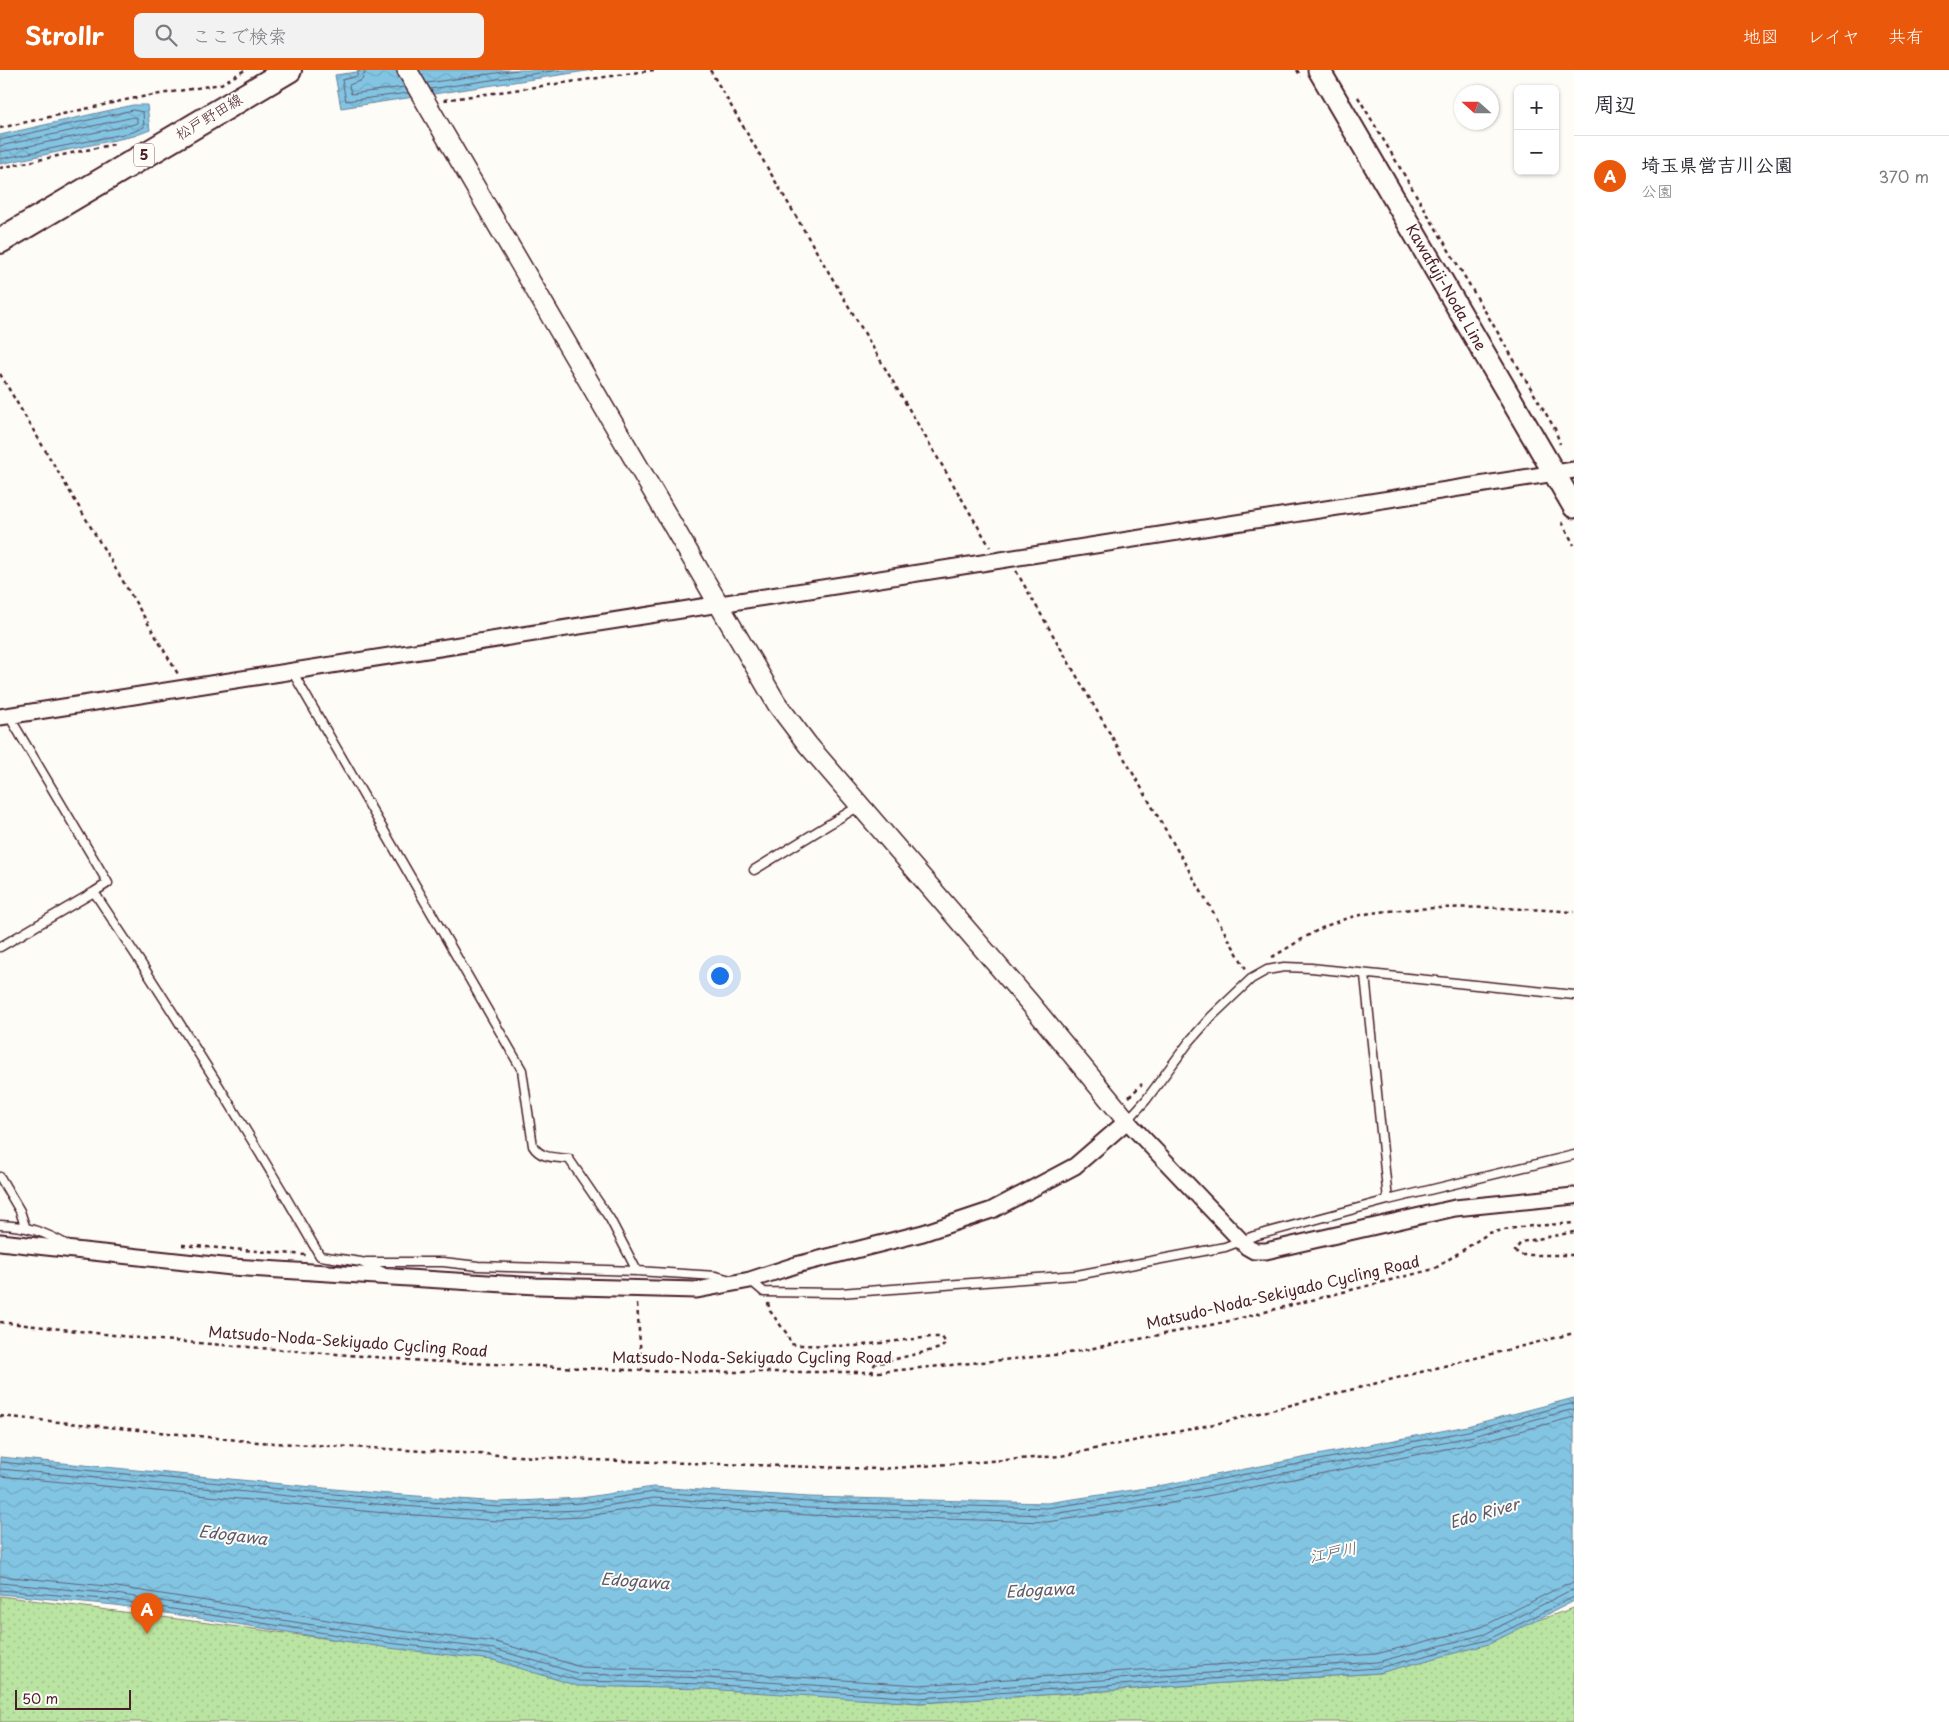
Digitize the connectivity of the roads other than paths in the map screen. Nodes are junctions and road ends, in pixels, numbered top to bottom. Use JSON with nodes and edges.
{"nodes":[{"id":1,"x":288,"y":70,"type":"edge"},
{"id":2,"x":407,"y":70,"type":"edge"},
{"id":3,"x":1319,"y":70,"type":"edge"},
{"id":4,"x":0,"y":241,"type":"edge"},
{"id":5,"x":1567,"y":472,"type":"edge"},
{"id":6,"x":1574,"y":507,"type":"edge"},
{"id":7,"x":718,"y":606,"type":"junction"},
{"id":8,"x":292,"y":673,"type":"junction"},
{"id":9,"x":4,"y":717,"type":"edge"},
{"id":10,"x":859,"y":806,"type":"junction"},
{"id":11,"x":754,"y":870,"type":"dead end"},
{"id":12,"x":94,"y":892,"type":"junction"},
{"id":13,"x":0,"y":947,"type":"edge"},
{"id":14,"x":1365,"y":975,"type":"junction"},
{"id":15,"x":1574,"y":995,"type":"edge"},
{"id":16,"x":1127,"y":1121,"type":"junction"},
{"id":17,"x":1574,"y":1154,"type":"edge"},
{"id":18,"x":0,"y":1177,"type":"edge"},
{"id":19,"x":1574,"y":1196,"type":"edge"},
{"id":20,"x":1388,"y":1200,"type":"junction"},
{"id":21,"x":0,"y":1225,"type":"edge"},
{"id":22,"x":25,"y":1226,"type":"junction"},
{"id":23,"x":1240,"y":1240,"type":"junction"},
{"id":24,"x":0,"y":1242,"type":"edge"},
{"id":25,"x":77,"y":1251,"type":"junction"},
{"id":26,"x":362,"y":1262,"type":"junction"},
{"id":27,"x":637,"y":1271,"type":"junction"},
{"id":28,"x":398,"y":1279,"type":"junction"},
{"id":29,"x":744,"y":1281,"type":"junction"}],
"edges":[{"from":1,"to":4,"type":"main road","name":"松戸野田線","number":"5"},
{"from":2,"to":7,"type":"street"},
{"from":3,"to":5,"type":"main road","name":"Kawafuji-Noda Line"},
{"from":5,"to":6,"type":"main road","name":"Kawafuji-Noda Line"},
{"from":5,"to":7,"type":"street"},
{"from":7,"to":8,"type":"street"},
{"from":7,"to":10,"type":"street"},
{"from":8,"to":9,"type":"street"},
{"from":8,"to":27,"type":"lane"},
{"from":9,"to":12,"type":"lane"},
{"from":10,"to":11,"type":"lane"},
{"from":10,"to":16,"type":"street"},
{"from":12,"to":13,"type":"lane"},
{"from":12,"to":26,"type":"lane"},
{"from":14,"to":15,"type":"lane"},
{"from":14,"to":16,"type":"lane"},
{"from":14,"to":20,"type":"lane"},
{"from":16,"to":23,"type":"street"},
{"from":16,"to":29,"type":"street"},
{"from":17,"to":20,"type":"lane"},
{"from":18,"to":22,"type":"lane"},
{"from":19,"to":23,"type":"street"},
{"from":20,"to":23,"type":"lane"},
{"from":21,"to":22,"type":"lane"},
{"from":22,"to":25,"type":"lane"},
{"from":23,"to":29,"type":"lane"},
{"from":24,"to":25,"type":"street"},
{"from":25,"to":28,"type":"street"},
{"from":26,"to":27,"type":"lane"},
{"from":26,"to":28,"type":"lane"},
{"from":27,"to":29,"type":"lane"},
{"from":28,"to":29,"type":"street"}]}
